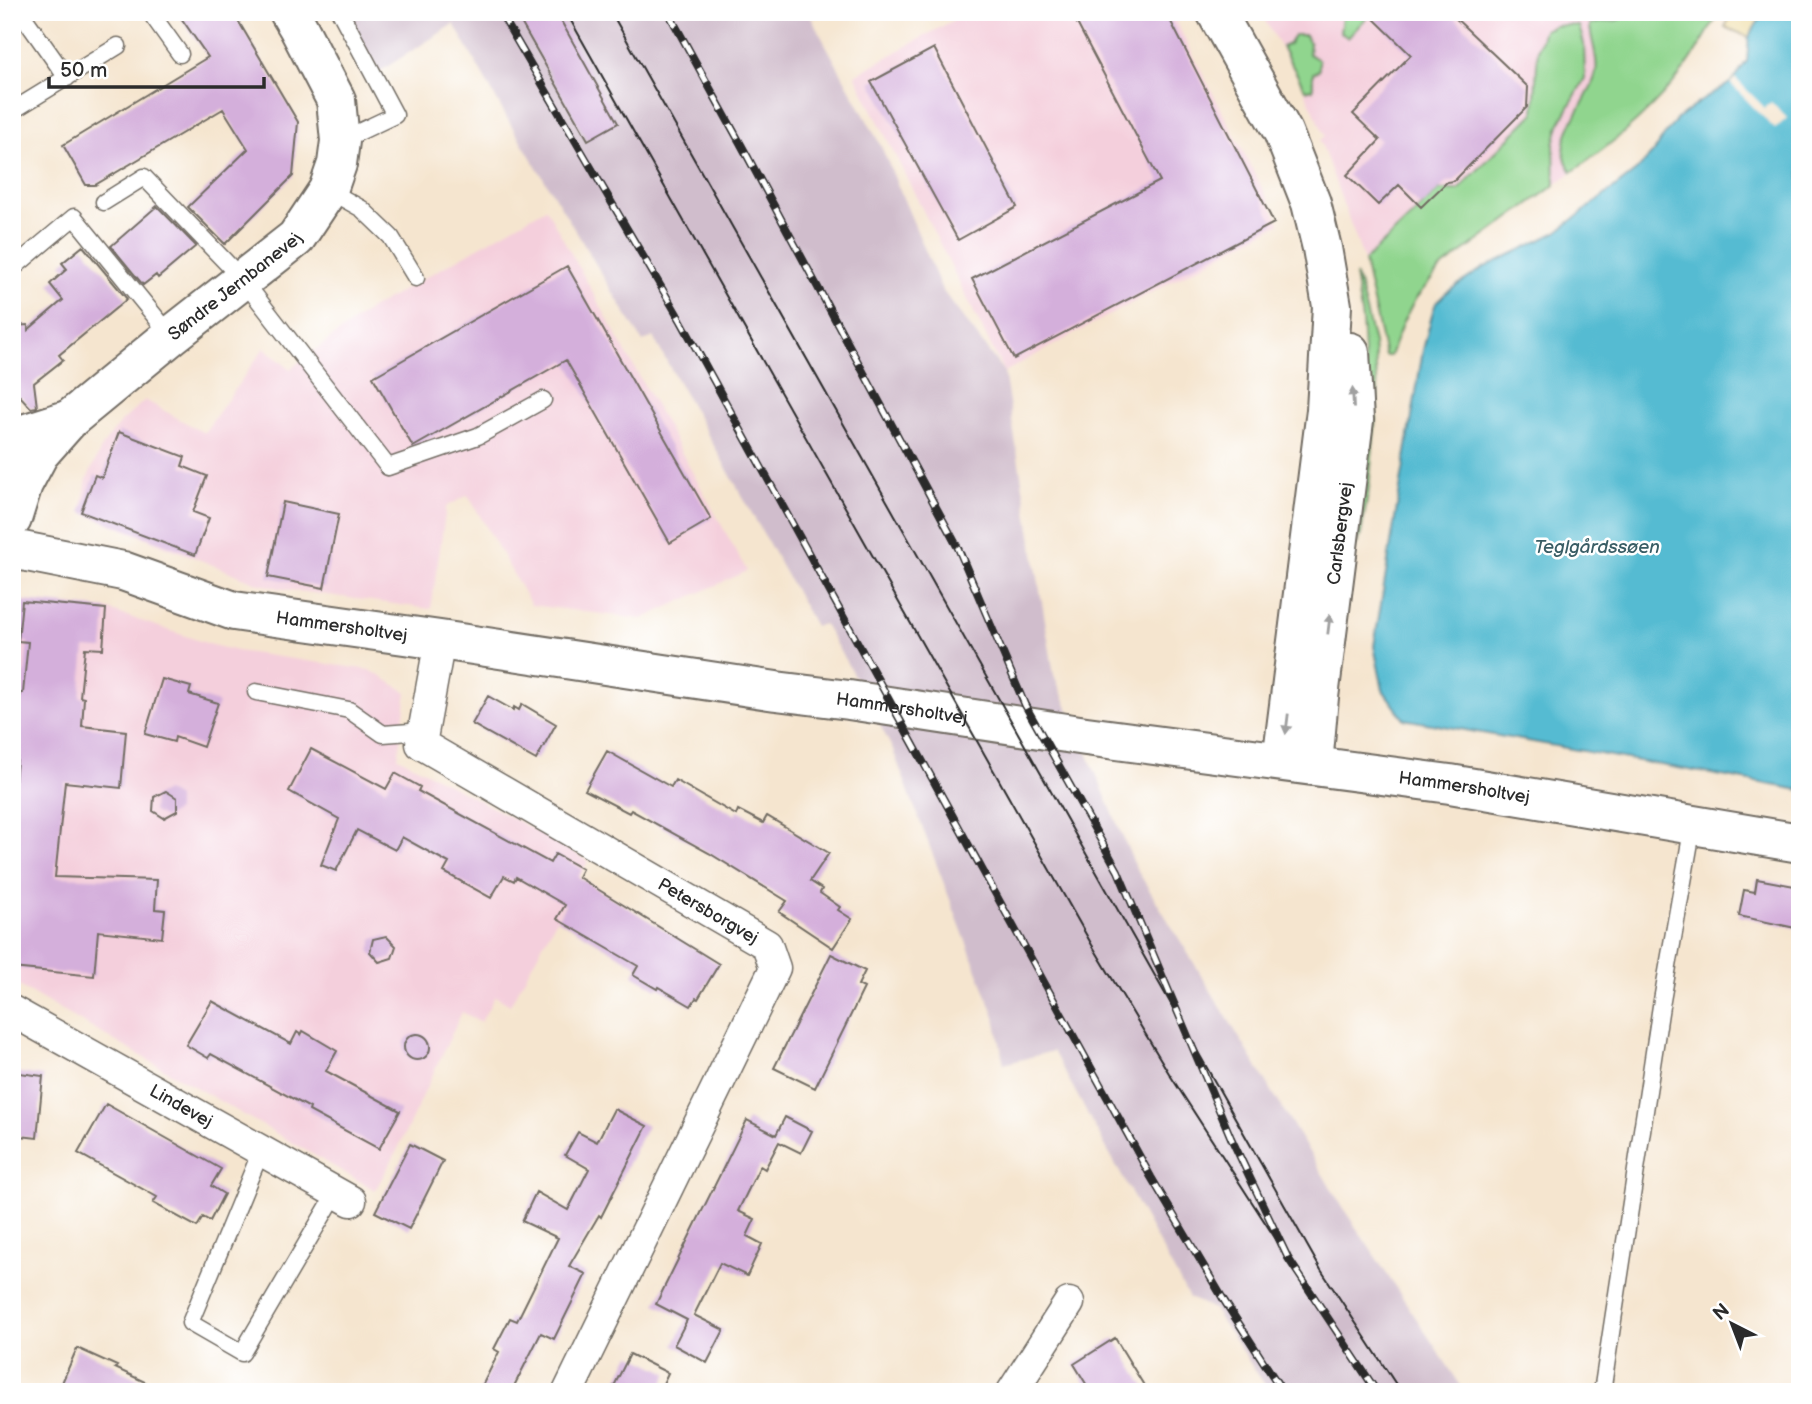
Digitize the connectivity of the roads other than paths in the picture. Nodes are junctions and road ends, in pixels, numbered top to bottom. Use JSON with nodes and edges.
{"nodes":[{"id":1,"x":150,"y":12,"type":"edge"},
{"id":2,"x":289,"y":12,"type":"edge"},
{"id":3,"x":340,"y":12,"type":"edge"},
{"id":4,"x":1216,"y":12,"type":"edge"},
{"id":5,"x":26,"y":20,"type":"dead end"},
{"id":6,"x":118,"y":46,"type":"dead end"},
{"id":7,"x":180,"y":54,"type":"dead end"},
{"id":8,"x":67,"y":78,"type":"junction"},
{"id":9,"x":12,"y":111,"type":"edge"},
{"id":10,"x":340,"y":141,"type":"junction"},
{"id":11,"x":328,"y":190,"type":"junction"},
{"id":12,"x":104,"y":202,"type":"dead end"},
{"id":13,"x":12,"y":269,"type":"edge"},
{"id":14,"x":416,"y":278,"type":"dead end"},
{"id":15,"x":243,"y":280,"type":"junction"},
{"id":16,"x":172,"y":336,"type":"junction"},
{"id":17,"x":543,"y":400,"type":"dead end"},
{"id":18,"x":70,"y":419,"type":"junction"},
{"id":19,"x":12,"y":440,"type":"edge"},
{"id":20,"x":12,"y":519,"type":"edge"},
{"id":21,"x":12,"y":550,"type":"edge"},
{"id":22,"x":440,"y":640,"type":"junction"},
{"id":23,"x":257,"y":692,"type":"dead end"},
{"id":24,"x":424,"y":731,"type":"junction"},
{"id":25,"x":1298,"y":763,"type":"junction"},
{"id":26,"x":1693,"y":825,"type":"junction"},
{"id":27,"x":1800,"y":843,"type":"edge"},
{"id":28,"x":12,"y":1011,"type":"edge"},
{"id":29,"x":261,"y":1151,"type":"junction"},
{"id":30,"x":343,"y":1197,"type":"joint"},
{"id":31,"x":1069,"y":1303,"type":"dead end"},
{"id":32,"x":568,"y":1392,"type":"edge"},
{"id":33,"x":1012,"y":1392,"type":"edge"},
{"id":34,"x":1602,"y":1392,"type":"edge"}],
"edges":[{"from":1,"to":7,"type":"lane"},
{"from":2,"to":10,"type":"street","name":"Søndre Jernbanevej"},
{"from":3,"to":10,"type":"lane"},
{"from":4,"to":25,"type":"street","name":"Carlsbergvej"},
{"from":5,"to":8,"type":"lane"},
{"from":6,"to":8,"type":"lane"},
{"from":8,"to":9,"type":"lane"},
{"from":10,"to":11,"type":"street","name":"Søndre Jernbanevej"},
{"from":11,"to":14,"type":"lane"},
{"from":11,"to":15,"type":"street","name":"Søndre Jernbanevej"},
{"from":12,"to":15,"type":"lane"},
{"from":13,"to":16,"type":"lane"},
{"from":15,"to":16,"type":"street","name":"Søndre Jernbanevej"},
{"from":15,"to":17,"type":"lane"},
{"from":16,"to":18,"type":"street","name":"Søndre Jernbanevej"},
{"from":18,"to":19,"type":"street"},
{"from":18,"to":20,"type":"street","name":"Søndre Jernbanevej"},
{"from":21,"to":22,"type":"street","name":"Hammersholtvej"},
{"from":22,"to":24,"type":"street"},
{"from":22,"to":25,"type":"street","name":"Hammersholtvej"},
{"from":23,"to":24,"type":"lane"},
{"from":24,"to":32,"type":"street","name":"Petersborgvej"},
{"from":25,"to":26,"type":"street","name":"Hammersholtvej"},
{"from":26,"to":27,"type":"street","name":"Hammersholtvej"},
{"from":26,"to":34,"type":"lane"},
{"from":28,"to":29,"type":"street","name":"Lindevej"},
{"from":29,"to":30,"type":"street","name":"Lindevej"},
{"from":29,"to":30,"type":"lane"},
{"from":31,"to":33,"type":"street"}]}
